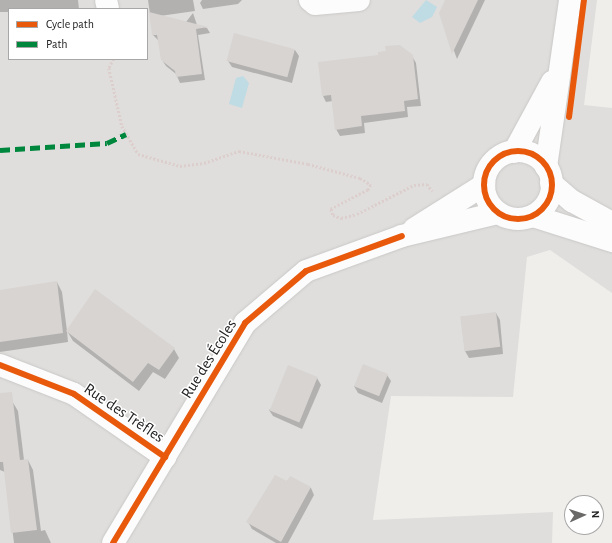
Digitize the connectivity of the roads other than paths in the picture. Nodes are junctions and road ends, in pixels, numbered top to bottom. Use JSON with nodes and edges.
{"nodes":[{"id":1,"x":310,"y":0,"type":"edge"},
{"id":2,"x":359,"y":0,"type":"edge"},
{"id":3,"x":570,"y":0,"type":"edge"},
{"id":4,"x":559,"y":70,"type":"junction"},
{"id":5,"x":514,"y":152,"type":"junction"},
{"id":6,"x":549,"y":175,"type":"junction"},
{"id":7,"x":484,"y":185,"type":"junction"},
{"id":8,"x":498,"y":213,"type":"junction"},
{"id":9,"x":533,"y":216,"type":"junction"},
{"id":10,"x":612,"y":223,"type":"edge"},
{"id":11,"x":402,"y":236,"type":"junction"},
{"id":12,"x":612,"y":241,"type":"edge"},
{"id":13,"x":0,"y":365,"type":"edge"},
{"id":14,"x":165,"y":456,"type":"junction"},
{"id":15,"x":113,"y":543,"type":"edge"}],
"edges":[{"from":1,"to":2,"type":"street"},
{"from":3,"to":4,"type":"street"},
{"from":4,"to":5,"type":"street"},
{"from":4,"to":6,"type":"street"},
{"from":5,"to":6,"type":"street"},
{"from":5,"to":7,"type":"street"},
{"from":6,"to":9,"type":"street"},
{"from":6,"to":10,"type":"street"},
{"from":7,"to":8,"type":"street"},
{"from":7,"to":11,"type":"street","name":"Rue des Écoles"},
{"from":8,"to":9,"type":"street"},
{"from":8,"to":11,"type":"street","name":"Rue des Écoles"},
{"from":9,"to":12,"type":"street"},
{"from":11,"to":14,"type":"street","name":"Rue des Écoles"},
{"from":13,"to":14,"type":"street","name":"Rue des Trèfles"},
{"from":14,"to":15,"type":"street","name":"Rue des Écoles"}]}
